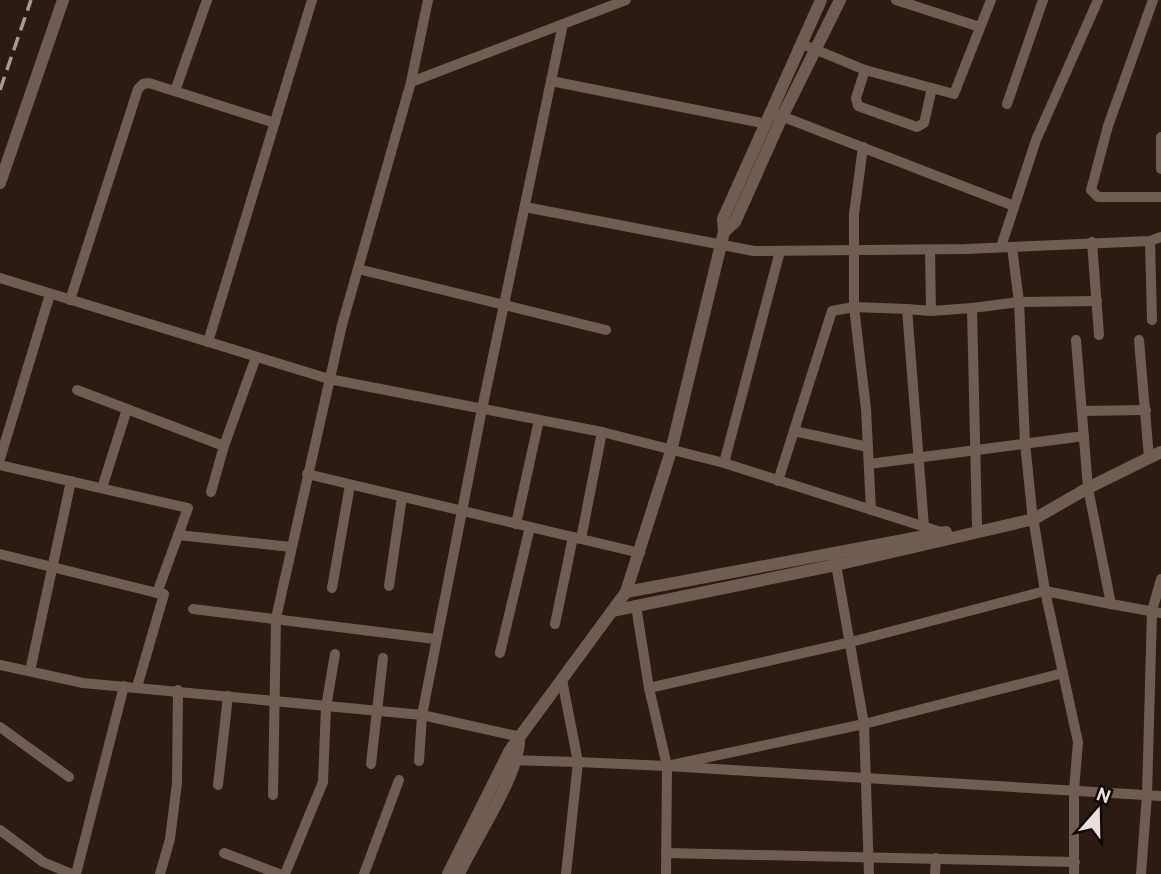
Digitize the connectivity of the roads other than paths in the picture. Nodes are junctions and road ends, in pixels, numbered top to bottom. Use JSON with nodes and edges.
{"nodes":[{"id":1,"x":63,"y":0,"type":"edge"},
{"id":2,"x":207,"y":0,"type":"edge"},
{"id":3,"x":312,"y":0,"type":"edge"},
{"id":4,"x":428,"y":0,"type":"edge"},
{"id":5,"x":626,"y":0,"type":"edge"},
{"id":6,"x":821,"y":0,"type":"edge"},
{"id":7,"x":840,"y":0,"type":"edge"},
{"id":8,"x":896,"y":0,"type":"edge"},
{"id":9,"x":991,"y":0,"type":"edge"},
{"id":10,"x":1042,"y":0,"type":"edge"},
{"id":11,"x":1097,"y":0,"type":"edge"},
{"id":12,"x":1153,"y":0,"type":"edge"},
{"id":13,"x":563,"y":24,"type":"junction"},
{"id":14,"x":979,"y":27,"type":"junction"},
{"id":15,"x":802,"y":44,"type":"junction"},
{"id":16,"x":816,"y":50,"type":"junction"},
{"id":17,"x":865,"y":70,"type":"junction"},
{"id":18,"x":551,"y":81,"type":"junction"},
{"id":19,"x":411,"y":82,"type":"junction"},
{"id":20,"x":932,"y":88,"type":"junction"},
{"id":21,"x":175,"y":91,"type":"junction"},
{"id":22,"x":1007,"y":104,"type":"dead end"},
{"id":23,"x":774,"y":118,"type":"junction"},
{"id":24,"x":275,"y":123,"type":"junction"},
{"id":25,"x":1161,"y":137,"type":"edge"},
{"id":26,"x":863,"y":147,"type":"junction"},
{"id":27,"x":1161,"y":169,"type":"edge"},
{"id":28,"x":0,"y":183,"type":"edge"},
{"id":29,"x":1161,"y":197,"type":"edge"},
{"id":30,"x":1014,"y":206,"type":"junction"},
{"id":31,"x":525,"y":207,"type":"junction"},
{"id":32,"x":1161,"y":237,"type":"edge"},
{"id":33,"x":1150,"y":241,"type":"junction"},
{"id":34,"x":1092,"y":242,"type":"junction"},
{"id":35,"x":719,"y":247,"type":"junction"},
{"id":36,"x":1006,"y":247,"type":"junction"},
{"id":37,"x":854,"y":249,"type":"junction"},
{"id":38,"x":930,"y":250,"type":"junction"},
{"id":39,"x":780,"y":251,"type":"junction"},
{"id":40,"x":358,"y":269,"type":"junction"},
{"id":41,"x":0,"y":278,"type":"edge"},
{"id":42,"x":50,"y":294,"type":"junction"},
{"id":43,"x":70,"y":300,"type":"junction"},
{"id":44,"x":1097,"y":301,"type":"junction"},
{"id":45,"x":1019,"y":302,"type":"junction"},
{"id":46,"x":503,"y":307,"type":"junction"},
{"id":47,"x":854,"y":307,"type":"junction"},
{"id":48,"x":972,"y":308,"type":"junction"},
{"id":49,"x":907,"y":309,"type":"junction"},
{"id":50,"x":931,"y":311,"type":"junction"},
{"id":51,"x":1152,"y":320,"type":"dead end"},
{"id":52,"x":606,"y":330,"type":"dead end"},
{"id":53,"x":1098,"y":335,"type":"dead end"},
{"id":54,"x":1076,"y":340,"type":"dead end"},
{"id":55,"x":1139,"y":340,"type":"dead end"},
{"id":56,"x":208,"y":342,"type":"junction"},
{"id":57,"x":256,"y":357,"type":"junction"},
{"id":58,"x":329,"y":379,"type":"junction"},
{"id":59,"x":77,"y":390,"type":"dead end"},
{"id":60,"x":482,"y":409,"type":"junction"},
{"id":61,"x":127,"y":410,"type":"junction"},
{"id":62,"x":1146,"y":410,"type":"junction"},
{"id":63,"x":1082,"y":411,"type":"junction"},
{"id":64,"x":539,"y":420,"type":"junction"},
{"id":65,"x":794,"y":431,"type":"junction"},
{"id":66,"x":602,"y":432,"type":"junction"},
{"id":67,"x":1084,"y":436,"type":"junction"},
{"id":68,"x":1025,"y":443,"type":"junction"},
{"id":69,"x":224,"y":446,"type":"junction"},
{"id":70,"x":868,"y":447,"type":"junction"},
{"id":71,"x":977,"y":448,"type":"junction"},
{"id":72,"x":671,"y":451,"type":"junction"},
{"id":73,"x":1155,"y":455,"type":"edge"},
{"id":74,"x":918,"y":456,"type":"junction"},
{"id":75,"x":0,"y":459,"type":"edge"},
{"id":76,"x":724,"y":463,"type":"junction"},
{"id":77,"x":869,"y":464,"type":"junction"},
{"id":78,"x":0,"y":465,"type":"edge"},
{"id":79,"x":307,"y":474,"type":"junction"},
{"id":80,"x":71,"y":481,"type":"junction"},
{"id":81,"x":778,"y":481,"type":"junction"},
{"id":82,"x":349,"y":485,"type":"junction"},
{"id":83,"x":102,"y":488,"type":"junction"},
{"id":84,"x":1088,"y":488,"type":"junction"},
{"id":85,"x":211,"y":492,"type":"dead end"},
{"id":86,"x":402,"y":497,"type":"junction"},
{"id":87,"x":871,"y":510,"type":"junction"},
{"id":88,"x":461,"y":511,"type":"junction"},
{"id":89,"x":1037,"y":514,"type":"junction"},
{"id":90,"x":516,"y":524,"type":"junction"},
{"id":91,"x":976,"y":525,"type":"junction"},
{"id":92,"x":530,"y":527,"type":"junction"},
{"id":93,"x":924,"y":527,"type":"junction"},
{"id":94,"x":941,"y":533,"type":"junction"},
{"id":95,"x":178,"y":535,"type":"junction"},
{"id":96,"x":577,"y":538,"type":"junction"},
{"id":97,"x":291,"y":547,"type":"junction"},
{"id":98,"x":833,"y":552,"type":"junction"},
{"id":99,"x":640,"y":553,"type":"junction"},
{"id":100,"x":0,"y":554,"type":"edge"},
{"id":101,"x":836,"y":565,"type":"junction"},
{"id":102,"x":51,"y":567,"type":"junction"},
{"id":103,"x":1161,"y":579,"type":"edge"},
{"id":104,"x":389,"y":586,"type":"dead end"},
{"id":105,"x":332,"y":588,"type":"dead end"},
{"id":106,"x":1045,"y":591,"type":"junction"},
{"id":107,"x":157,"y":593,"type":"junction"},
{"id":108,"x":626,"y":593,"type":"junction"},
{"id":109,"x":1111,"y":604,"type":"junction"},
{"id":110,"x":636,"y":606,"type":"junction"},
{"id":111,"x":193,"y":609,"type":"dead end"},
{"id":112,"x":611,"y":611,"type":"junction"},
{"id":113,"x":1157,"y":612,"type":"edge"},
{"id":114,"x":276,"y":618,"type":"junction"},
{"id":115,"x":555,"y":624,"type":"dead end"},
{"id":116,"x":435,"y":639,"type":"junction"},
{"id":117,"x":851,"y":642,"type":"junction"},
{"id":118,"x":500,"y":653,"type":"dead end"},
{"id":119,"x":335,"y":654,"type":"dead end"},
{"id":120,"x":383,"y":658,"type":"dead end"},
{"id":121,"x":0,"y":665,"type":"edge"},
{"id":122,"x":30,"y":671,"type":"junction"},
{"id":123,"x":1063,"y":673,"type":"junction"},
{"id":124,"x":562,"y":680,"type":"junction"},
{"id":125,"x":124,"y":686,"type":"junction"},
{"id":126,"x":137,"y":687,"type":"junction"},
{"id":127,"x":649,"y":688,"type":"junction"},
{"id":128,"x":178,"y":690,"type":"junction"},
{"id":129,"x":1156,"y":694,"type":"edge"},
{"id":130,"x":228,"y":696,"type":"junction"},
{"id":131,"x":274,"y":703,"type":"junction"},
{"id":132,"x":326,"y":707,"type":"junction"},
{"id":133,"x":376,"y":711,"type":"junction"},
{"id":134,"x":422,"y":715,"type":"junction"},
{"id":135,"x":864,"y":724,"type":"junction"},
{"id":136,"x":0,"y":727,"type":"edge"},
{"id":137,"x":520,"y":740,"type":"junction"},
{"id":138,"x":510,"y":760,"type":"junction"},
{"id":139,"x":419,"y":761,"type":"dead end"},
{"id":140,"x":578,"y":762,"type":"junction"},
{"id":141,"x":371,"y":764,"type":"dead end"},
{"id":142,"x":667,"y":766,"type":"junction"},
{"id":143,"x":868,"y":776,"type":"junction"},
{"id":144,"x":69,"y":777,"type":"dead end"},
{"id":145,"x":399,"y":780,"type":"dead end"},
{"id":146,"x":218,"y":785,"type":"dead end"},
{"id":147,"x":1074,"y":790,"type":"junction"},
{"id":148,"x":273,"y":795,"type":"dead end"},
{"id":149,"x":1147,"y":795,"type":"junction"},
{"id":150,"x":1161,"y":796,"type":"edge"},
{"id":151,"x":0,"y":830,"type":"edge"},
{"id":152,"x":224,"y":853,"type":"dead end"},
{"id":153,"x":666,"y":853,"type":"junction"},
{"id":154,"x":870,"y":857,"type":"junction"},
{"id":155,"x":936,"y":858,"type":"junction"},
{"id":156,"x":1075,"y":862,"type":"junction"},
{"id":157,"x":74,"y":874,"type":"edge"},
{"id":158,"x":160,"y":874,"type":"edge"},
{"id":159,"x":279,"y":874,"type":"edge"},
{"id":160,"x":285,"y":874,"type":"edge"},
{"id":161,"x":364,"y":874,"type":"edge"},
{"id":162,"x":449,"y":874,"type":"edge"},
{"id":163,"x":459,"y":874,"type":"edge"},
{"id":164,"x":566,"y":874,"type":"edge"},
{"id":165,"x":666,"y":874,"type":"edge"},
{"id":166,"x":869,"y":874,"type":"edge"},
{"id":167,"x":935,"y":874,"type":"edge"},
{"id":168,"x":1074,"y":874,"type":"edge"},
{"id":169,"x":1141,"y":874,"type":"edge"}],
"edges":[{"from":1,"to":28,"type":"street"},
{"from":2,"to":21,"type":"street"},
{"from":3,"to":24,"type":"street"},
{"from":4,"to":19,"type":"street"},
{"from":5,"to":13,"type":"street"},
{"from":6,"to":15,"type":"street"},
{"from":7,"to":16,"type":"street"},
{"from":8,"to":14,"type":"street"},
{"from":9,"to":14,"type":"street"},
{"from":10,"to":22,"type":"street"},
{"from":11,"to":30,"type":"street"},
{"from":12,"to":29,"type":"street"},
{"from":13,"to":18,"type":"street"},
{"from":13,"to":19,"type":"street"},
{"from":14,"to":20,"type":"street"},
{"from":15,"to":16,"type":"street"},
{"from":15,"to":23,"type":"street"},
{"from":16,"to":17,"type":"street"},
{"from":16,"to":23,"type":"street"},
{"from":17,"to":20,"type":"street"},
{"from":17,"to":20,"type":"street"},
{"from":18,"to":23,"type":"street"},
{"from":18,"to":31,"type":"street"},
{"from":19,"to":40,"type":"street"},
{"from":21,"to":24,"type":"street"},
{"from":21,"to":43,"type":"street"},
{"from":23,"to":26,"type":"street"},
{"from":23,"to":35,"type":"street"},
{"from":24,"to":56,"type":"street"},
{"from":25,"to":27,"type":"street"},
{"from":26,"to":30,"type":"street"},
{"from":26,"to":37,"type":"street"},
{"from":30,"to":36,"type":"street"},
{"from":31,"to":35,"type":"street"},
{"from":31,"to":46,"type":"street"},
{"from":32,"to":33,"type":"street"},
{"from":33,"to":34,"type":"street"},
{"from":33,"to":51,"type":"street"},
{"from":34,"to":36,"type":"street"},
{"from":34,"to":44,"type":"street"},
{"from":35,"to":39,"type":"street"},
{"from":35,"to":72,"type":"street"},
{"from":36,"to":38,"type":"street"},
{"from":36,"to":45,"type":"street"},
{"from":37,"to":38,"type":"street"},
{"from":37,"to":39,"type":"street"},
{"from":37,"to":47,"type":"street"},
{"from":38,"to":50,"type":"street"},
{"from":39,"to":76,"type":"street"},
{"from":40,"to":46,"type":"street"},
{"from":40,"to":58,"type":"street"},
{"from":41,"to":42,"type":"street"},
{"from":42,"to":43,"type":"street"},
{"from":42,"to":75,"type":"street"},
{"from":43,"to":56,"type":"street"},
{"from":44,"to":45,"type":"street"},
{"from":44,"to":53,"type":"street"},
{"from":45,"to":48,"type":"street"},
{"from":45,"to":68,"type":"street"},
{"from":46,"to":52,"type":"street"},
{"from":46,"to":60,"type":"street"},
{"from":47,"to":49,"type":"street"},
{"from":47,"to":65,"type":"street"},
{"from":47,"to":70,"type":"street"},
{"from":48,"to":50,"type":"street"},
{"from":48,"to":71,"type":"street"},
{"from":49,"to":50,"type":"street"},
{"from":49,"to":74,"type":"street"},
{"from":54,"to":63,"type":"street"},
{"from":55,"to":62,"type":"street"},
{"from":56,"to":57,"type":"street"},
{"from":57,"to":58,"type":"street"},
{"from":57,"to":69,"type":"street"},
{"from":58,"to":60,"type":"street"},
{"from":58,"to":79,"type":"street"},
{"from":59,"to":61,"type":"street"},
{"from":60,"to":64,"type":"street"},
{"from":60,"to":88,"type":"street"},
{"from":61,"to":69,"type":"street"},
{"from":61,"to":83,"type":"street"},
{"from":62,"to":63,"type":"street"},
{"from":62,"to":73,"type":"street"},
{"from":63,"to":67,"type":"street"},
{"from":64,"to":66,"type":"street"},
{"from":64,"to":90,"type":"street"},
{"from":65,"to":70,"type":"street"},
{"from":65,"to":81,"type":"street"},
{"from":66,"to":72,"type":"street"},
{"from":66,"to":96,"type":"street"},
{"from":67,"to":68,"type":"street"},
{"from":67,"to":84,"type":"street"},
{"from":68,"to":71,"type":"street"},
{"from":68,"to":89,"type":"street"},
{"from":69,"to":85,"type":"street"},
{"from":70,"to":77,"type":"street"},
{"from":71,"to":74,"type":"street"},
{"from":71,"to":91,"type":"street"},
{"from":72,"to":76,"type":"street"},
{"from":72,"to":99,"type":"street"},
{"from":73,"to":84,"type":"street"},
{"from":74,"to":77,"type":"street"},
{"from":74,"to":93,"type":"street"},
{"from":76,"to":81,"type":"street"},
{"from":77,"to":87,"type":"street"},
{"from":78,"to":80,"type":"street"},
{"from":79,"to":82,"type":"street"},
{"from":79,"to":97,"type":"street"},
{"from":80,"to":83,"type":"street"},
{"from":80,"to":102,"type":"street"},
{"from":81,"to":87,"type":"street"},
{"from":82,"to":86,"type":"street"},
{"from":82,"to":105,"type":"street"},
{"from":83,"to":95,"type":"street"},
{"from":84,"to":89,"type":"street"},
{"from":84,"to":109,"type":"street"},
{"from":86,"to":88,"type":"street"},
{"from":86,"to":104,"type":"street"},
{"from":87,"to":93,"type":"street"},
{"from":88,"to":90,"type":"street"},
{"from":88,"to":116,"type":"street"},
{"from":89,"to":91,"type":"street"},
{"from":89,"to":101,"type":"street"},
{"from":89,"to":106,"type":"street"},
{"from":90,"to":92,"type":"street"},
{"from":91,"to":94,"type":"street"},
{"from":92,"to":96,"type":"street"},
{"from":92,"to":118,"type":"street"},
{"from":93,"to":94,"type":"street"},
{"from":94,"to":98,"type":"street"},
{"from":95,"to":97,"type":"street"},
{"from":95,"to":107,"type":"street"},
{"from":96,"to":99,"type":"street"},
{"from":96,"to":115,"type":"street"},
{"from":97,"to":114,"type":"street"},
{"from":98,"to":101,"type":"street"},
{"from":98,"to":108,"type":"street"},
{"from":99,"to":108,"type":"street"},
{"from":100,"to":102,"type":"street"},
{"from":101,"to":110,"type":"street"},
{"from":101,"to":117,"type":"street"},
{"from":102,"to":107,"type":"street"},
{"from":102,"to":122,"type":"street"},
{"from":103,"to":113,"type":"street"},
{"from":106,"to":109,"type":"street"},
{"from":106,"to":117,"type":"street"},
{"from":106,"to":123,"type":"street"},
{"from":107,"to":126,"type":"street"},
{"from":108,"to":112,"type":"street"},
{"from":109,"to":113,"type":"street"},
{"from":110,"to":112,"type":"street"},
{"from":110,"to":127,"type":"street"},
{"from":111,"to":114,"type":"street"},
{"from":112,"to":124,"type":"street"},
{"from":113,"to":129,"type":"street"},
{"from":114,"to":116,"type":"street"},
{"from":114,"to":131,"type":"street"},
{"from":116,"to":134,"type":"street"},
{"from":117,"to":127,"type":"street"},
{"from":117,"to":135,"type":"street"},
{"from":119,"to":132,"type":"street"},
{"from":120,"to":133,"type":"street"},
{"from":121,"to":122,"type":"street"},
{"from":122,"to":125,"type":"street"},
{"from":123,"to":135,"type":"street"},
{"from":123,"to":147,"type":"street"},
{"from":124,"to":137,"type":"street"},
{"from":124,"to":140,"type":"street"},
{"from":125,"to":126,"type":"street"},
{"from":125,"to":157,"type":"street"},
{"from":126,"to":128,"type":"street"},
{"from":127,"to":142,"type":"street"},
{"from":128,"to":130,"type":"street"},
{"from":128,"to":158,"type":"street"},
{"from":129,"to":149,"type":"street"},
{"from":130,"to":131,"type":"street"},
{"from":130,"to":146,"type":"street"},
{"from":131,"to":132,"type":"street"},
{"from":131,"to":148,"type":"street"},
{"from":132,"to":133,"type":"street"},
{"from":132,"to":160,"type":"street"},
{"from":133,"to":134,"type":"street"},
{"from":133,"to":141,"type":"street"},
{"from":134,"to":137,"type":"street"},
{"from":134,"to":139,"type":"street"},
{"from":135,"to":142,"type":"street"},
{"from":135,"to":143,"type":"street"},
{"from":136,"to":144,"type":"street"},
{"from":137,"to":138,"type":"street"},
{"from":138,"to":140,"type":"street"},
{"from":138,"to":162,"type":"street"},
{"from":138,"to":163,"type":"street"},
{"from":140,"to":142,"type":"street"},
{"from":140,"to":164,"type":"street"},
{"from":142,"to":143,"type":"street"},
{"from":142,"to":153,"type":"street"},
{"from":143,"to":147,"type":"street"},
{"from":143,"to":154,"type":"street"},
{"from":145,"to":161,"type":"street"},
{"from":147,"to":149,"type":"street"},
{"from":147,"to":156,"type":"street"},
{"from":149,"to":150,"type":"street"},
{"from":149,"to":169,"type":"street"},
{"from":151,"to":157,"type":"street"},
{"from":152,"to":159,"type":"street"},
{"from":153,"to":154,"type":"street"},
{"from":153,"to":165,"type":"street"},
{"from":154,"to":155,"type":"street"},
{"from":154,"to":166,"type":"street"},
{"from":155,"to":156,"type":"street"},
{"from":155,"to":167,"type":"street"},
{"from":156,"to":168,"type":"street"}]}
